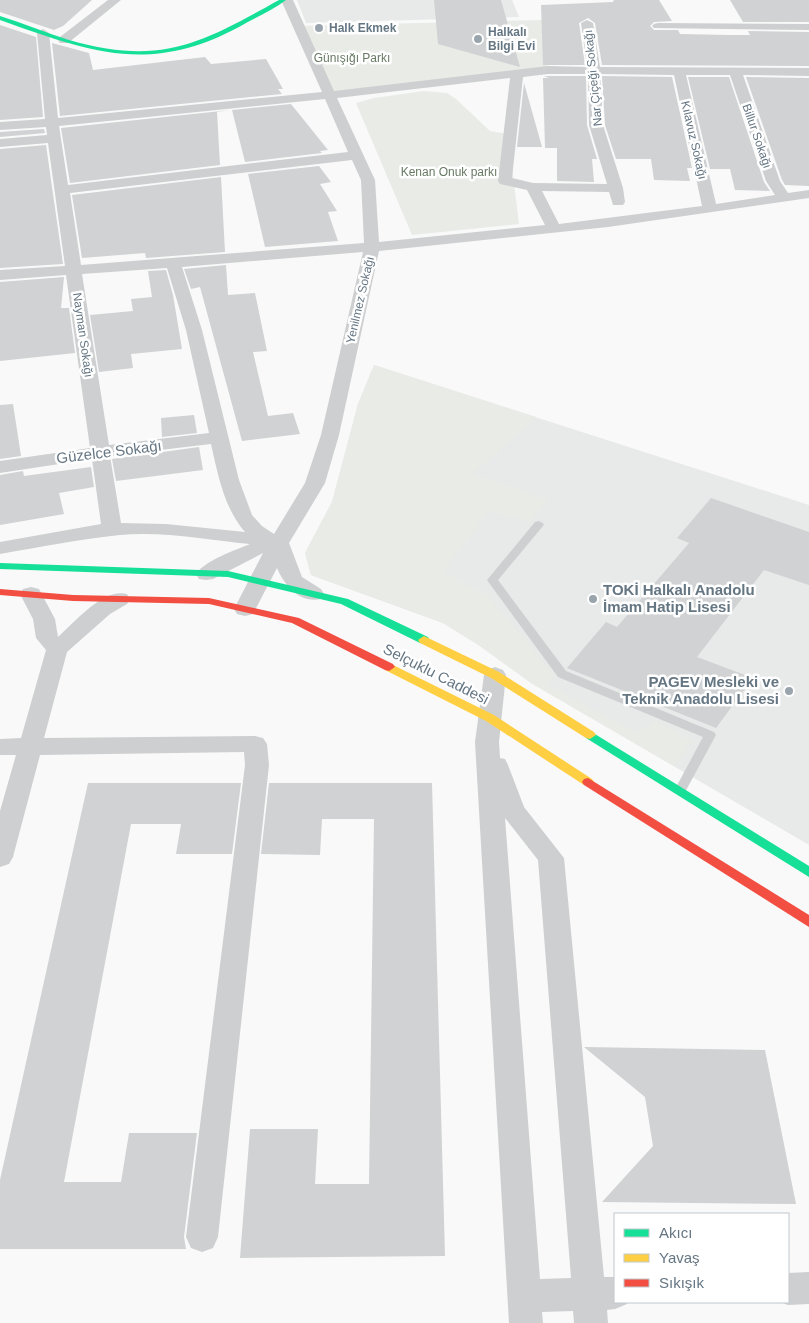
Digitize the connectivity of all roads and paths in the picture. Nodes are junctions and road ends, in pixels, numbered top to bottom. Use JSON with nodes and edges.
{"nodes":[{"id":1,"x":114,"y":0,"type":"edge"},
{"id":2,"x":283,"y":0,"type":"edge"},
{"id":3,"x":287,"y":0,"type":"edge"},
{"id":4,"x":0,"y":18,"type":"edge"},
{"id":5,"x":587,"y":23,"type":"dead end"},
{"id":6,"x":658,"y":26,"type":"dead end"},
{"id":7,"x":809,"y":26,"type":"edge"},
{"id":8,"x":43,"y":33,"type":"junction"},
{"id":9,"x":64,"y":40,"type":"junction"},
{"id":10,"x":594,"y":71,"type":"junction"},
{"id":11,"x":679,"y":71,"type":"junction"},
{"id":12,"x":735,"y":71,"type":"junction"},
{"id":13,"x":809,"y":72,"type":"edge"},
{"id":14,"x":517,"y":74,"type":"junction"},
{"id":15,"x":330,"y":95,"type":"junction"},
{"id":16,"x":52,"y":123,"type":"junction"},
{"id":17,"x":0,"y":126,"type":"edge"},
{"id":18,"x":54,"y":139,"type":"junction"},
{"id":19,"x":0,"y":143,"type":"edge"},
{"id":20,"x":356,"y":155,"type":"junction"},
{"id":21,"x":533,"y":187,"type":"junction"},
{"id":22,"x":616,"y":188,"type":"junction"},
{"id":23,"x":62,"y":190,"type":"junction"},
{"id":24,"x":809,"y":194,"type":"edge"},
{"id":25,"x":784,"y":198,"type":"junction"},
{"id":26,"x":710,"y":209,"type":"junction"},
{"id":27,"x":620,"y":220,"type":"junction"},
{"id":28,"x":554,"y":228,"type":"junction"},
{"id":29,"x":372,"y":247,"type":"junction"},
{"id":30,"x":173,"y":262,"type":"junction"},
{"id":31,"x":73,"y":270,"type":"junction"},
{"id":32,"x":0,"y":276,"type":"edge"},
{"id":33,"x":218,"y":438,"type":"junction"},
{"id":34,"x":99,"y":452,"type":"junction"},
{"id":35,"x":0,"y":467,"type":"edge"},
{"id":36,"x":539,"y":524,"type":"dead end"},
{"id":37,"x":112,"y":531,"type":"junction"},
{"id":38,"x":277,"y":542,"type":"junction"},
{"id":39,"x":0,"y":548,"type":"edge"},
{"id":40,"x":0,"y":566,"type":"edge"},
{"id":41,"x":206,"y":574,"type":"junction"},
{"id":42,"x":259,"y":582,"type":"junction"},
{"id":43,"x":0,"y":592,"type":"edge"},
{"id":44,"x":30,"y":594,"type":"junction"},
{"id":45,"x":313,"y":594,"type":"junction"},
{"id":46,"x":119,"y":599,"type":"junction"},
{"id":47,"x":245,"y":609,"type":"junction"},
{"id":48,"x":57,"y":649,"type":"junction"},
{"id":49,"x":495,"y":675,"type":"junction"},
{"id":50,"x":488,"y":730,"type":"junction"},
{"id":51,"x":31,"y":747,"type":"junction"},
{"id":52,"x":0,"y":748,"type":"edge"},
{"id":53,"x":680,"y":791,"type":"junction"},
{"id":54,"x":0,"y":857,"type":"edge"},
{"id":55,"x":809,"y":872,"type":"edge"},
{"id":56,"x":809,"y":922,"type":"edge"},
{"id":57,"x":202,"y":1238,"type":"dead end"},
{"id":58,"x":809,"y":1288,"type":"edge"},
{"id":59,"x":789,"y":1289,"type":"edge"},
{"id":60,"x":598,"y":1303,"type":"edge"},
{"id":61,"x":525,"y":1309,"type":"edge"}],
"edges":[{"from":1,"to":9,"type":"street"},
{"from":2,"to":9,"type":"main road"},
{"from":3,"to":15,"type":"street","name":"Yenilmez Sokağı"},
{"from":4,"to":8,"type":"main road"},
{"from":5,"to":10,"type":"street","name":"Nar Çiçeği Sokağı"},
{"from":6,"to":7,"type":"street"},
{"from":8,"to":9,"type":"main road"},
{"from":8,"to":16,"type":"street","name":"Nayman Sokağı"},
{"from":10,"to":11,"type":"street"},
{"from":10,"to":14,"type":"street"},
{"from":10,"to":22,"type":"street","name":"Nar Çiçeği Sokağı"},
{"from":11,"to":12,"type":"street"},
{"from":11,"to":26,"type":"street","name":"Kılavuz Sokağı"},
{"from":12,"to":13,"type":"street"},
{"from":12,"to":25,"type":"street","name":"Billur Sokağı"},
{"from":14,"to":15,"type":"street"},
{"from":14,"to":21,"type":"street"},
{"from":15,"to":16,"type":"street"},
{"from":15,"to":20,"type":"street","name":"Yenilmez Sokağı"},
{"from":16,"to":17,"type":"street"},
{"from":16,"to":18,"type":"street","name":"Nayman Sokağı"},
{"from":18,"to":19,"type":"street"},
{"from":18,"to":23,"type":"street","name":"Nayman Sokağı"},
{"from":20,"to":23,"type":"street"},
{"from":20,"to":29,"type":"street","name":"Yenilmez Sokağı"},
{"from":21,"to":22,"type":"street"},
{"from":21,"to":28,"type":"street"},
{"from":22,"to":27,"type":"street","name":"Nar Çiçeği Sokağı"},
{"from":23,"to":31,"type":"street","name":"Nayman Sokağı"},
{"from":24,"to":25,"type":"street"},
{"from":25,"to":26,"type":"street"},
{"from":26,"to":27,"type":"street"},
{"from":27,"to":28,"type":"street"},
{"from":28,"to":29,"type":"street"},
{"from":29,"to":30,"type":"street"},
{"from":29,"to":38,"type":"street","name":"Yenilmez Sokağı"},
{"from":30,"to":31,"type":"street"},
{"from":30,"to":33,"type":"street"},
{"from":31,"to":32,"type":"street"},
{"from":31,"to":34,"type":"street","name":"Nayman Sokağı"},
{"from":33,"to":34,"type":"street","name":"Güzelce Sokağı"},
{"from":33,"to":38,"type":"street"},
{"from":34,"to":35,"type":"street","name":"Güzelce Sokağı"},
{"from":34,"to":37,"type":"street","name":"Nayman Sokağı"},
{"from":36,"to":53,"type":"lane"},
{"from":37,"to":38,"type":"street"},
{"from":37,"to":39,"type":"street"},
{"from":38,"to":41,"type":"street"},
{"from":38,"to":42,"type":"street","name":"Yenilmez Sokağı"},
{"from":38,"to":45,"type":"street"},
{"from":40,"to":41,"type":"main road","name":"Selçuklu Caddesi"},
{"from":41,"to":42,"type":"main road","name":"Selçuklu Caddesi"},
{"from":42,"to":45,"type":"main road","name":"Selçuklu Caddesi"},
{"from":42,"to":47,"type":"street","name":"Yenilmez Sokağı"},
{"from":43,"to":44,"type":"main road","name":"Selçuklu Caddesi"},
{"from":44,"to":46,"type":"main road","name":"Selçuklu Caddesi"},
{"from":44,"to":48,"type":"street"},
{"from":45,"to":49,"type":"main road","name":"Selçuklu Caddesi"},
{"from":46,"to":47,"type":"main road","name":"Selçuklu Caddesi"},
{"from":46,"to":48,"type":"street"},
{"from":47,"to":50,"type":"main road","name":"Selçuklu Caddesi"},
{"from":48,"to":51,"type":"street"},
{"from":49,"to":50,"type":"street"},
{"from":49,"to":53,"type":"main road","name":"Selçuklu Caddesi"},
{"from":50,"to":56,"type":"main road","name":"Selçuklu Caddesi"},
{"from":50,"to":60,"type":"street"},
{"from":50,"to":61,"type":"street"},
{"from":51,"to":52,"type":"street"},
{"from":51,"to":54,"type":"street"},
{"from":51,"to":57,"type":"street"},
{"from":53,"to":55,"type":"main road","name":"Selçuklu Caddesi"},
{"from":58,"to":59,"type":"street"},
{"from":60,"to":61,"type":"street"}]}
